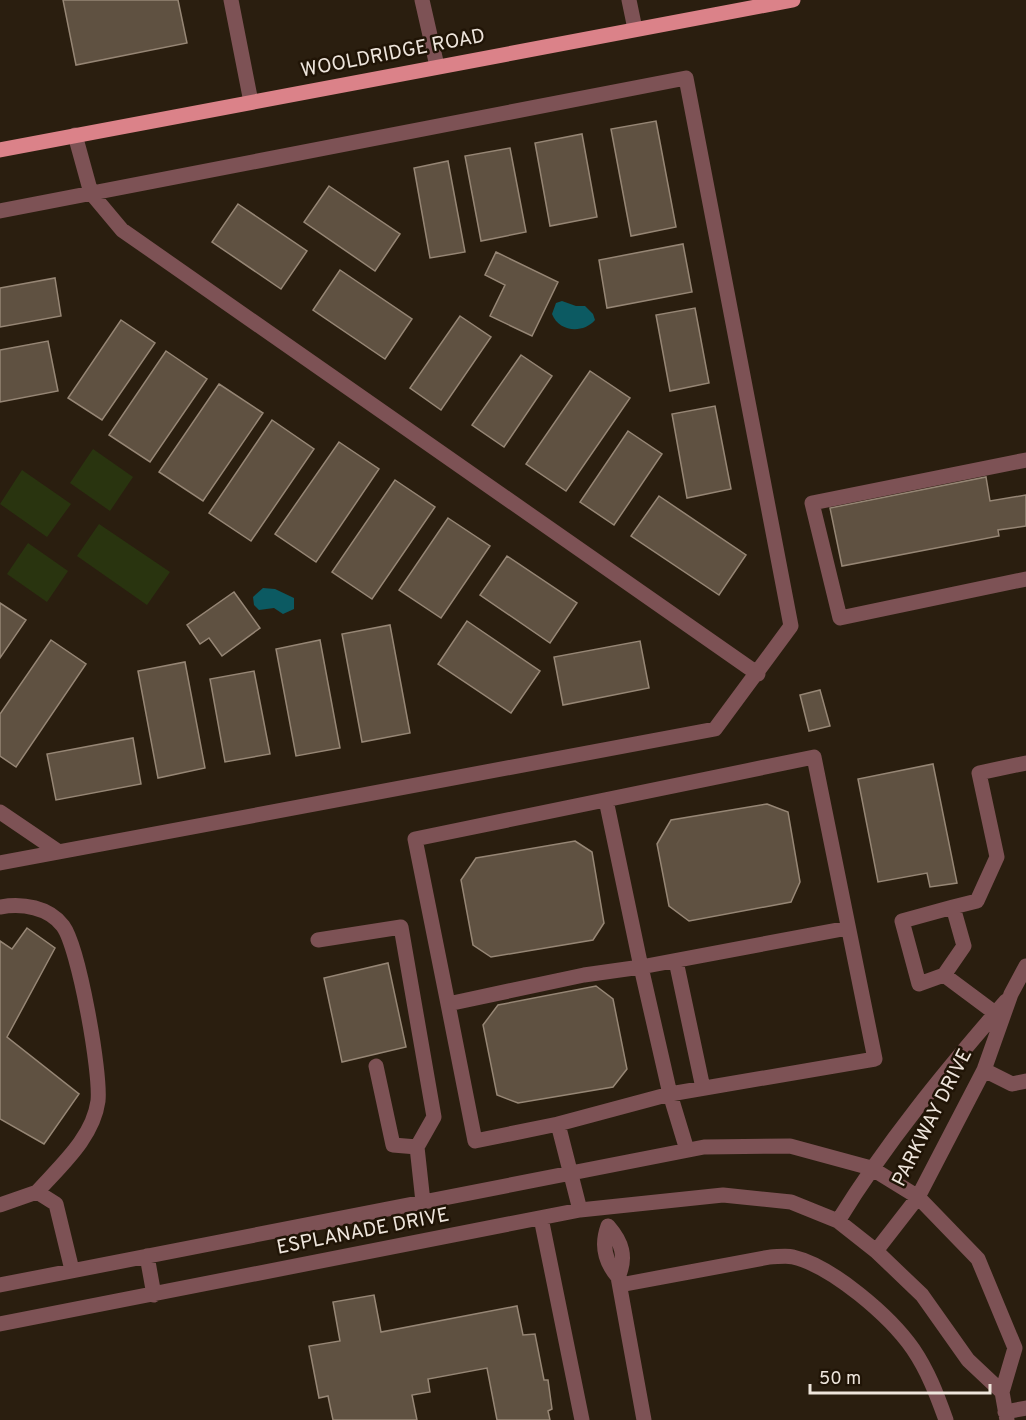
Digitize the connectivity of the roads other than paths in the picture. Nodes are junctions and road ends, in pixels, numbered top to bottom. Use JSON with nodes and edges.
{"nodes":[{"id":1,"x":231,"y":0,"type":"edge"},
{"id":2,"x":422,"y":0,"type":"edge"},
{"id":3,"x":629,"y":0,"type":"edge"},
{"id":4,"x":793,"y":0,"type":"edge"},
{"id":5,"x":635,"y":29,"type":"junction"},
{"id":6,"x":437,"y":66,"type":"junction"},
{"id":7,"x":250,"y":102,"type":"junction"},
{"id":8,"x":75,"y":135,"type":"junction"},
{"id":9,"x":0,"y":150,"type":"edge"},
{"id":10,"x":91,"y":193,"type":"junction"},
{"id":11,"x":0,"y":211,"type":"edge"},
{"id":12,"x":1026,"y":460,"type":"edge"},
{"id":13,"x":1026,"y":579,"type":"edge"},
{"id":14,"x":758,"y":674,"type":"junction"},
{"id":15,"x":1026,"y":763,"type":"edge"},
{"id":16,"x":606,"y":800,"type":"junction"},
{"id":17,"x":0,"y":812,"type":"edge"},
{"id":18,"x":59,"y":852,"type":"junction"},
{"id":19,"x":0,"y":864,"type":"edge"},
{"id":20,"x":0,"y":907,"type":"edge"},
{"id":21,"x":953,"y":907,"type":"junction"},
{"id":22,"x":848,"y":928,"type":"junction"},
{"id":23,"x":318,"y":940,"type":"dead end"},
{"id":24,"x":676,"y":961,"type":"junction"},
{"id":25,"x":1026,"y":966,"type":"edge"},
{"id":26,"x":641,"y":967,"type":"junction"},
{"id":27,"x":944,"y":975,"type":"junction"},
{"id":28,"x":1011,"y":994,"type":"junction"},
{"id":29,"x":448,"y":1004,"type":"junction"},
{"id":30,"x":995,"y":1013,"type":"junction"},
{"id":31,"x":376,"y":1066,"type":"dead end"},
{"id":32,"x":984,"y":1070,"type":"junction"},
{"id":33,"x":1026,"y":1082,"type":"edge"},
{"id":34,"x":703,"y":1088,"type":"junction"},
{"id":35,"x":670,"y":1094,"type":"junction"},
{"id":36,"x":558,"y":1124,"type":"junction"},
{"id":37,"x":417,"y":1147,"type":"junction"},
{"id":38,"x":687,"y":1150,"type":"junction"},
{"id":39,"x":871,"y":1168,"type":"junction"},
{"id":40,"x":572,"y":1173,"type":"junction"},
{"id":41,"x":37,"y":1192,"type":"junction"},
{"id":42,"x":918,"y":1197,"type":"junction"},
{"id":43,"x":423,"y":1202,"type":"junction"},
{"id":44,"x":0,"y":1204,"type":"edge"},
{"id":45,"x":604,"y":1208,"type":"junction"},
{"id":46,"x":580,"y":1210,"type":"junction"},
{"id":47,"x":541,"y":1218,"type":"junction"},
{"id":48,"x":837,"y":1221,"type":"junction"},
{"id":49,"x":876,"y":1251,"type":"junction"},
{"id":50,"x":147,"y":1256,"type":"junction"},
{"id":51,"x":72,"y":1270,"type":"junction"},
{"id":52,"x":619,"y":1281,"type":"junction"},
{"id":53,"x":0,"y":1285,"type":"edge"},
{"id":54,"x":154,"y":1294,"type":"junction"},
{"id":55,"x":0,"y":1324,"type":"edge"},
{"id":56,"x":1002,"y":1392,"type":"junction"},
{"id":57,"x":1026,"y":1408,"type":"edge"},
{"id":58,"x":1006,"y":1416,"type":"edge"},
{"id":59,"x":582,"y":1420,"type":"edge"},
{"id":60,"x":644,"y":1420,"type":"edge"},
{"id":61,"x":946,"y":1420,"type":"edge"}],
"edges":[{"from":1,"to":7,"type":"street"},
{"from":2,"to":6,"type":"street"},
{"from":3,"to":5,"type":"street"},
{"from":4,"to":5,"type":"main road","name":"WOOLDRIDGE ROAD"},
{"from":5,"to":6,"type":"main road","name":"WOOLDRIDGE ROAD"},
{"from":6,"to":7,"type":"main road","name":"WOOLDRIDGE ROAD"},
{"from":7,"to":8,"type":"main road","name":"WOOLDRIDGE ROAD"},
{"from":8,"to":9,"type":"main road","name":"WOOLDRIDGE ROAD"},
{"from":8,"to":10,"type":"street"},
{"from":10,"to":11,"type":"street"},
{"from":10,"to":14,"type":"street"},
{"from":10,"to":14,"type":"street"},
{"from":12,"to":13,"type":"street"},
{"from":14,"to":18,"type":"street"},
{"from":15,"to":21,"type":"street"},
{"from":16,"to":22,"type":"street"},
{"from":16,"to":26,"type":"street"},
{"from":16,"to":29,"type":"street"},
{"from":17,"to":18,"type":"street"},
{"from":18,"to":19,"type":"street"},
{"from":20,"to":41,"type":"street"},
{"from":21,"to":27,"type":"street"},
{"from":21,"to":27,"type":"street"},
{"from":22,"to":24,"type":"street"},
{"from":22,"to":34,"type":"street"},
{"from":23,"to":37,"type":"street"},
{"from":24,"to":26,"type":"street"},
{"from":24,"to":34,"type":"street"},
{"from":25,"to":28,"type":"street","name":"PARKWAY DRIVE"},
{"from":26,"to":29,"type":"street"},
{"from":26,"to":35,"type":"street"},
{"from":27,"to":30,"type":"street"},
{"from":28,"to":30,"type":"street","name":"PARKWAY DRIVE"},
{"from":28,"to":32,"type":"street","name":"PARKWAY DRIVE"},
{"from":29,"to":36,"type":"street"},
{"from":30,"to":39,"type":"street","name":"PARKWAY DRIVE"},
{"from":31,"to":37,"type":"street"},
{"from":32,"to":33,"type":"street"},
{"from":32,"to":42,"type":"street","name":"PARKWAY DRIVE"},
{"from":34,"to":35,"type":"street"},
{"from":35,"to":36,"type":"street"},
{"from":35,"to":38,"type":"street"},
{"from":36,"to":40,"type":"street"},
{"from":37,"to":43,"type":"street"},
{"from":38,"to":39,"type":"street","name":"ESPLANADE DRIVE"},
{"from":38,"to":40,"type":"street","name":"ESPLANADE DRIVE"},
{"from":39,"to":42,"type":"street","name":"ESPLANADE DRIVE"},
{"from":39,"to":48,"type":"street","name":"PARKWAY DRIVE"},
{"from":40,"to":43,"type":"street","name":"ESPLANADE DRIVE"},
{"from":40,"to":46,"type":"street"},
{"from":41,"to":44,"type":"street"},
{"from":41,"to":51,"type":"street"},
{"from":42,"to":49,"type":"street","name":"PARKWAY DRIVE"},
{"from":42,"to":56,"type":"street","name":"ESPLANADE DRIVE"},
{"from":43,"to":50,"type":"street","name":"ESPLANADE DRIVE"},
{"from":45,"to":46,"type":"street","name":"ESPLANADE DRIVE"},
{"from":45,"to":48,"type":"street","name":"ESPLANADE DRIVE"},
{"from":45,"to":52,"type":"street"},
{"from":46,"to":47,"type":"street","name":"ESPLANADE DRIVE"},
{"from":47,"to":54,"type":"street","name":"ESPLANADE DRIVE"},
{"from":47,"to":59,"type":"street"},
{"from":48,"to":49,"type":"street","name":"ESPLANADE DRIVE"},
{"from":49,"to":56,"type":"street","name":"ESPLANADE DRIVE"},
{"from":50,"to":51,"type":"street","name":"ESPLANADE DRIVE"},
{"from":50,"to":54,"type":"street"},
{"from":51,"to":53,"type":"street","name":"ESPLANADE DRIVE"},
{"from":52,"to":60,"type":"street"},
{"from":52,"to":61,"type":"street"},
{"from":54,"to":55,"type":"street","name":"ESPLANADE DRIVE"},
{"from":56,"to":58,"type":"street"},
{"from":57,"to":58,"type":"street"}]}
